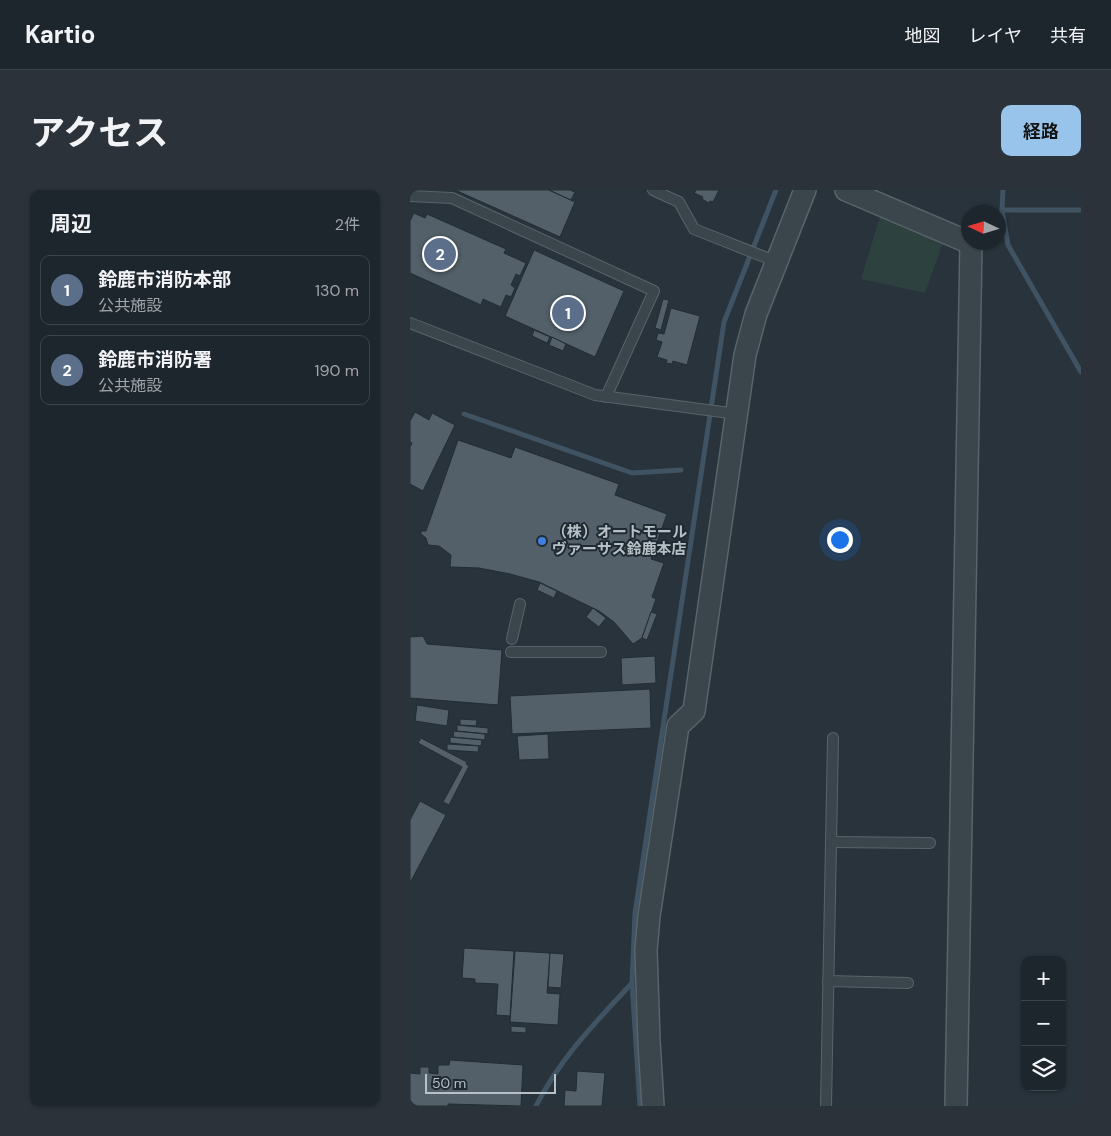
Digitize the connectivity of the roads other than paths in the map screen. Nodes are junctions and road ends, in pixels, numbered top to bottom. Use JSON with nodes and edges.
{"nodes":[{"id":1,"x":653,"y":190,"type":"edge"},
{"id":2,"x":805,"y":190,"type":"edge"},
{"id":3,"x":846,"y":190,"type":"edge"},
{"id":4,"x":410,"y":196,"type":"edge"},
{"id":5,"x":961,"y":239,"type":"edge"},
{"id":6,"x":971,"y":250,"type":"edge"},
{"id":7,"x":769,"y":259,"type":"junction"},
{"id":8,"x":410,"y":323,"type":"edge"},
{"id":9,"x":606,"y":397,"type":"junction"},
{"id":10,"x":729,"y":413,"type":"junction"},
{"id":11,"x":520,"y":604,"type":"dead end"},
{"id":12,"x":512,"y":640,"type":"dead end"},
{"id":13,"x":511,"y":652,"type":"dead end"},
{"id":14,"x":601,"y":652,"type":"dead end"},
{"id":15,"x":834,"y":738,"type":"dead end"},
{"id":16,"x":831,"y":842,"type":"junction"},
{"id":17,"x":930,"y":843,"type":"dead end"},
{"id":18,"x":828,"y":981,"type":"junction"},
{"id":19,"x":908,"y":983,"type":"dead end"},
{"id":20,"x":653,"y":1106,"type":"edge"},
{"id":21,"x":826,"y":1106,"type":"edge"},
{"id":22,"x":956,"y":1106,"type":"edge"}],
"edges":[{"from":1,"to":7,"type":"lane"},
{"from":2,"to":7,"type":"street"},
{"from":3,"to":5,"type":"street"},
{"from":4,"to":9,"type":"lane"},
{"from":6,"to":22,"type":"street"},
{"from":7,"to":10,"type":"street"},
{"from":8,"to":9,"type":"lane"},
{"from":9,"to":10,"type":"lane"},
{"from":10,"to":20,"type":"street"},
{"from":11,"to":12,"type":"lane"},
{"from":13,"to":14,"type":"lane"},
{"from":15,"to":16,"type":"lane"},
{"from":16,"to":17,"type":"lane"},
{"from":16,"to":18,"type":"lane"},
{"from":18,"to":19,"type":"lane"},
{"from":18,"to":21,"type":"lane"}]}
